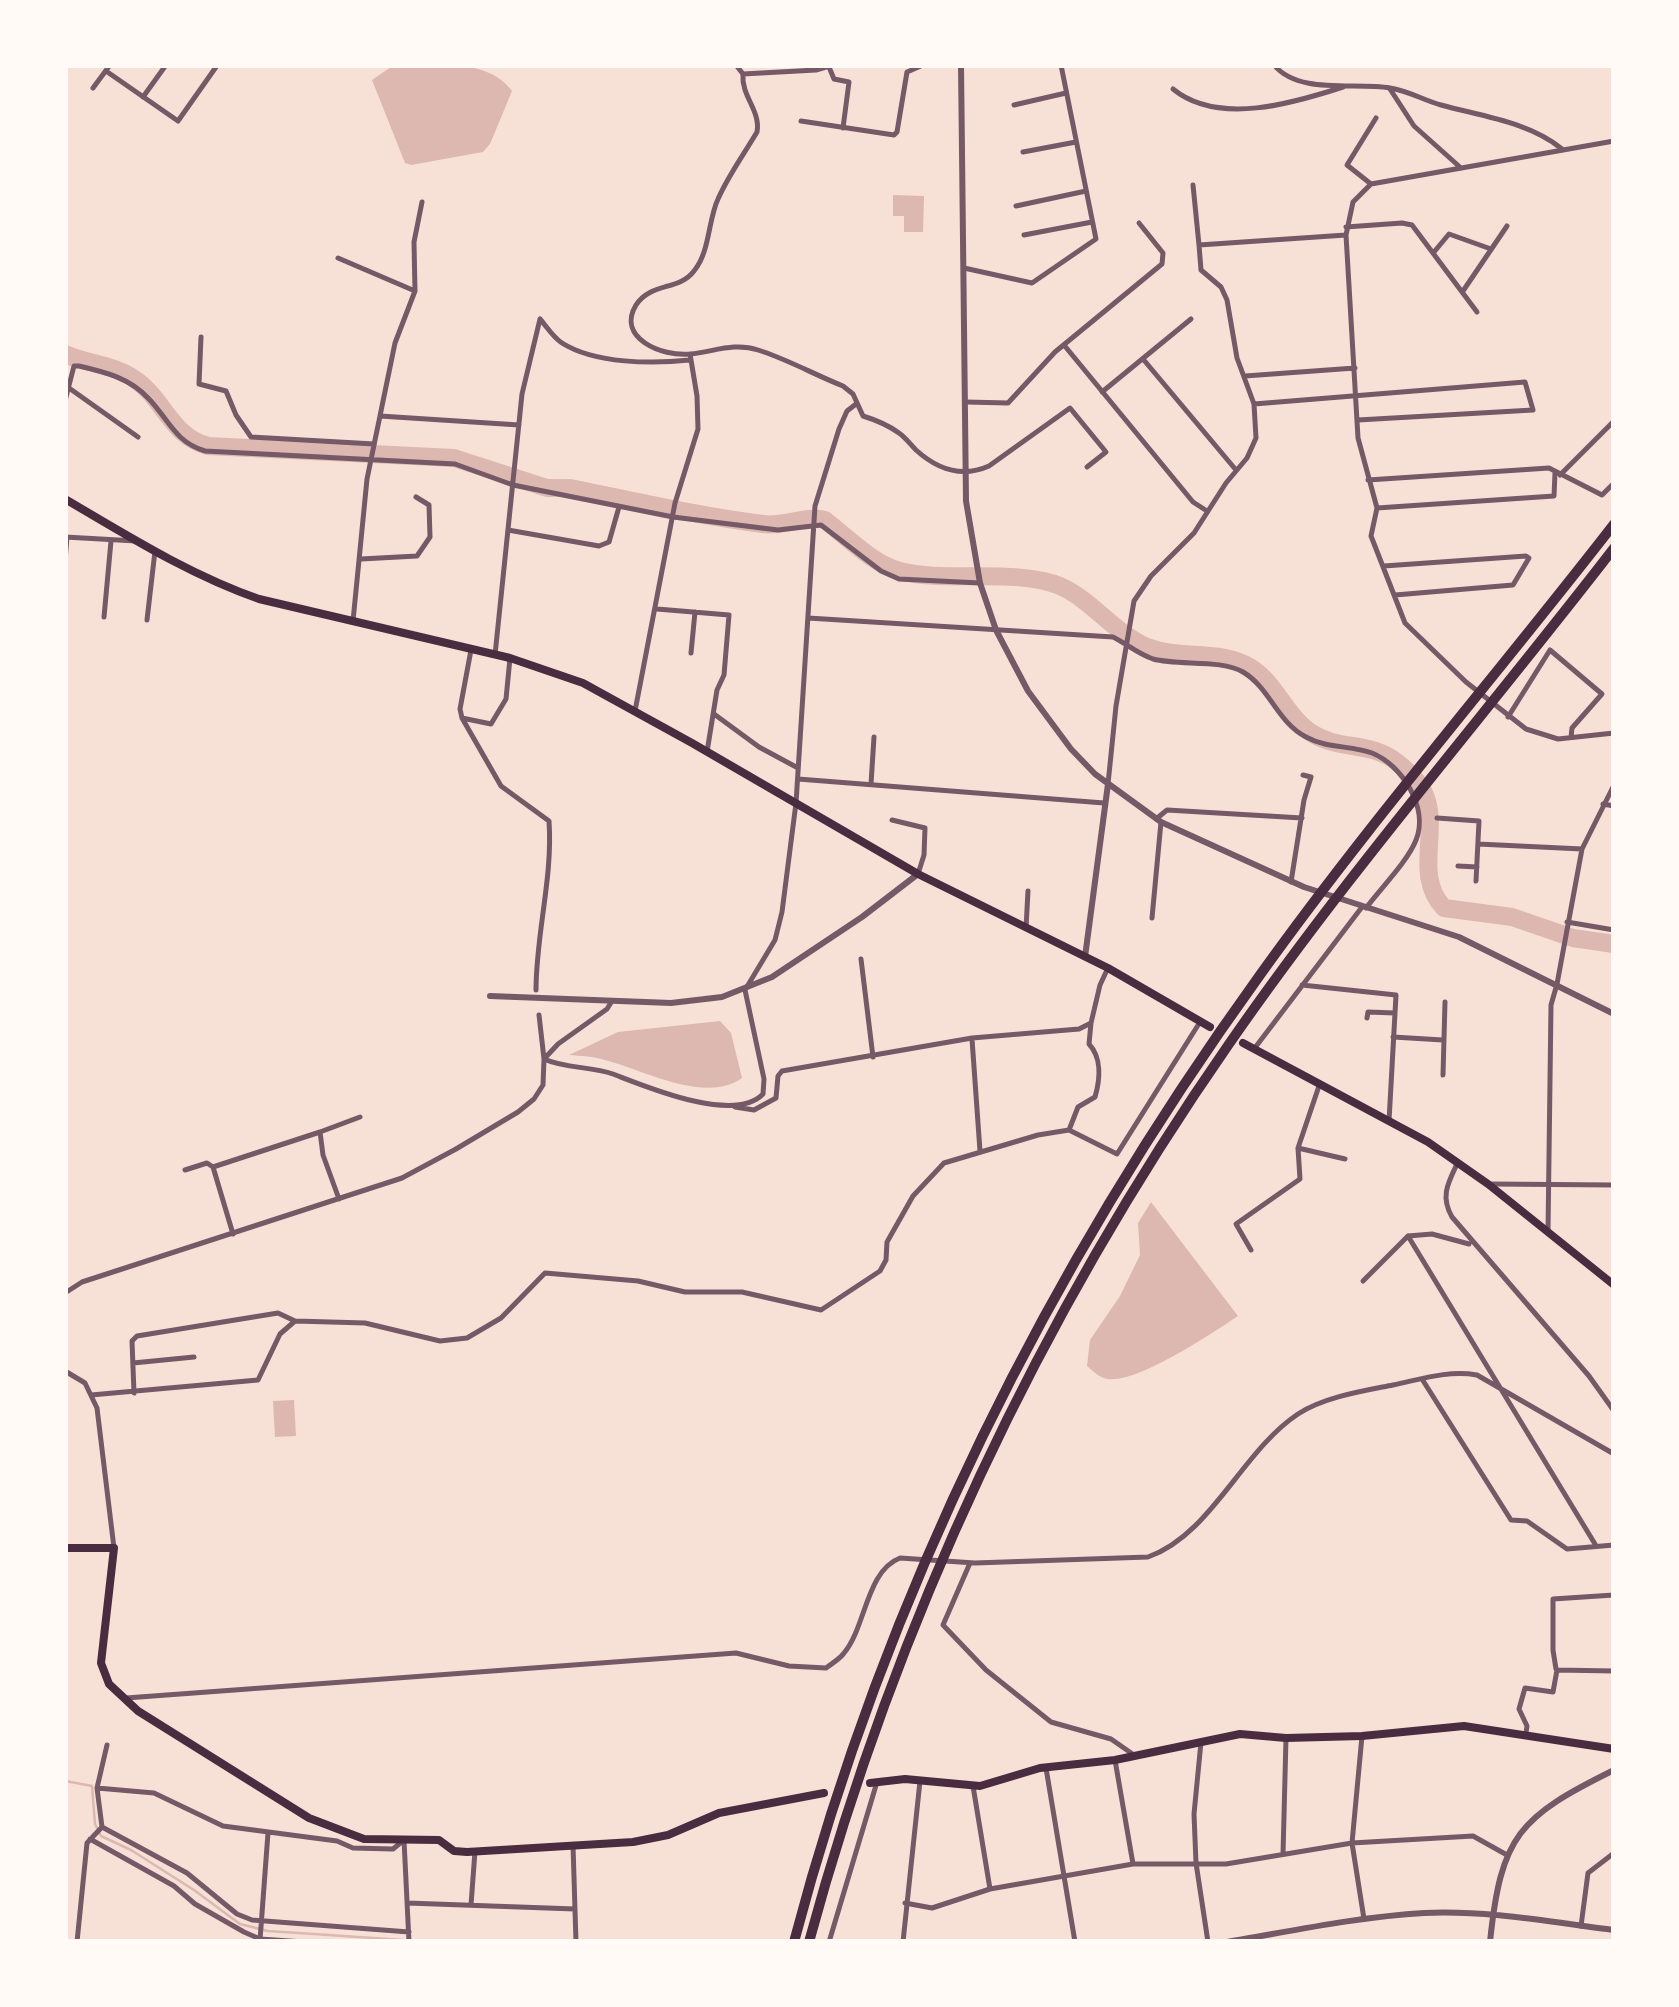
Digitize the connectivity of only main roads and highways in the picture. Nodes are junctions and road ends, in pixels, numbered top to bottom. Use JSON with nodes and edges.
{"nodes":[{"id":1,"x":65,"y":499,"type":"edge"},
{"id":2,"x":1614,"y":524,"type":"edge"},
{"id":3,"x":1614,"y":548,"type":"edge"},
{"id":4,"x":1210,"y":1027,"type":"dead end"},
{"id":5,"x":1243,"y":1044,"type":"dead end"},
{"id":6,"x":1614,"y":1285,"type":"edge"},
{"id":7,"x":65,"y":1548,"type":"edge"},
{"id":8,"x":1614,"y":1749,"type":"edge"},
{"id":9,"x":874,"y":1782,"type":"road end"},
{"id":10,"x":824,"y":1793,"type":"dead end"},
{"id":11,"x":794,"y":1942,"type":"edge"},
{"id":12,"x":810,"y":1942,"type":"edge"}],
"edges":[{"from":1,"to":4,"type":"main road"},
{"from":2,"to":11,"type":"highway"},
{"from":3,"to":12,"type":"highway"},
{"from":5,"to":6,"type":"main road"},
{"from":7,"to":10,"type":"main road"},
{"from":8,"to":9,"type":"main road"}]}
